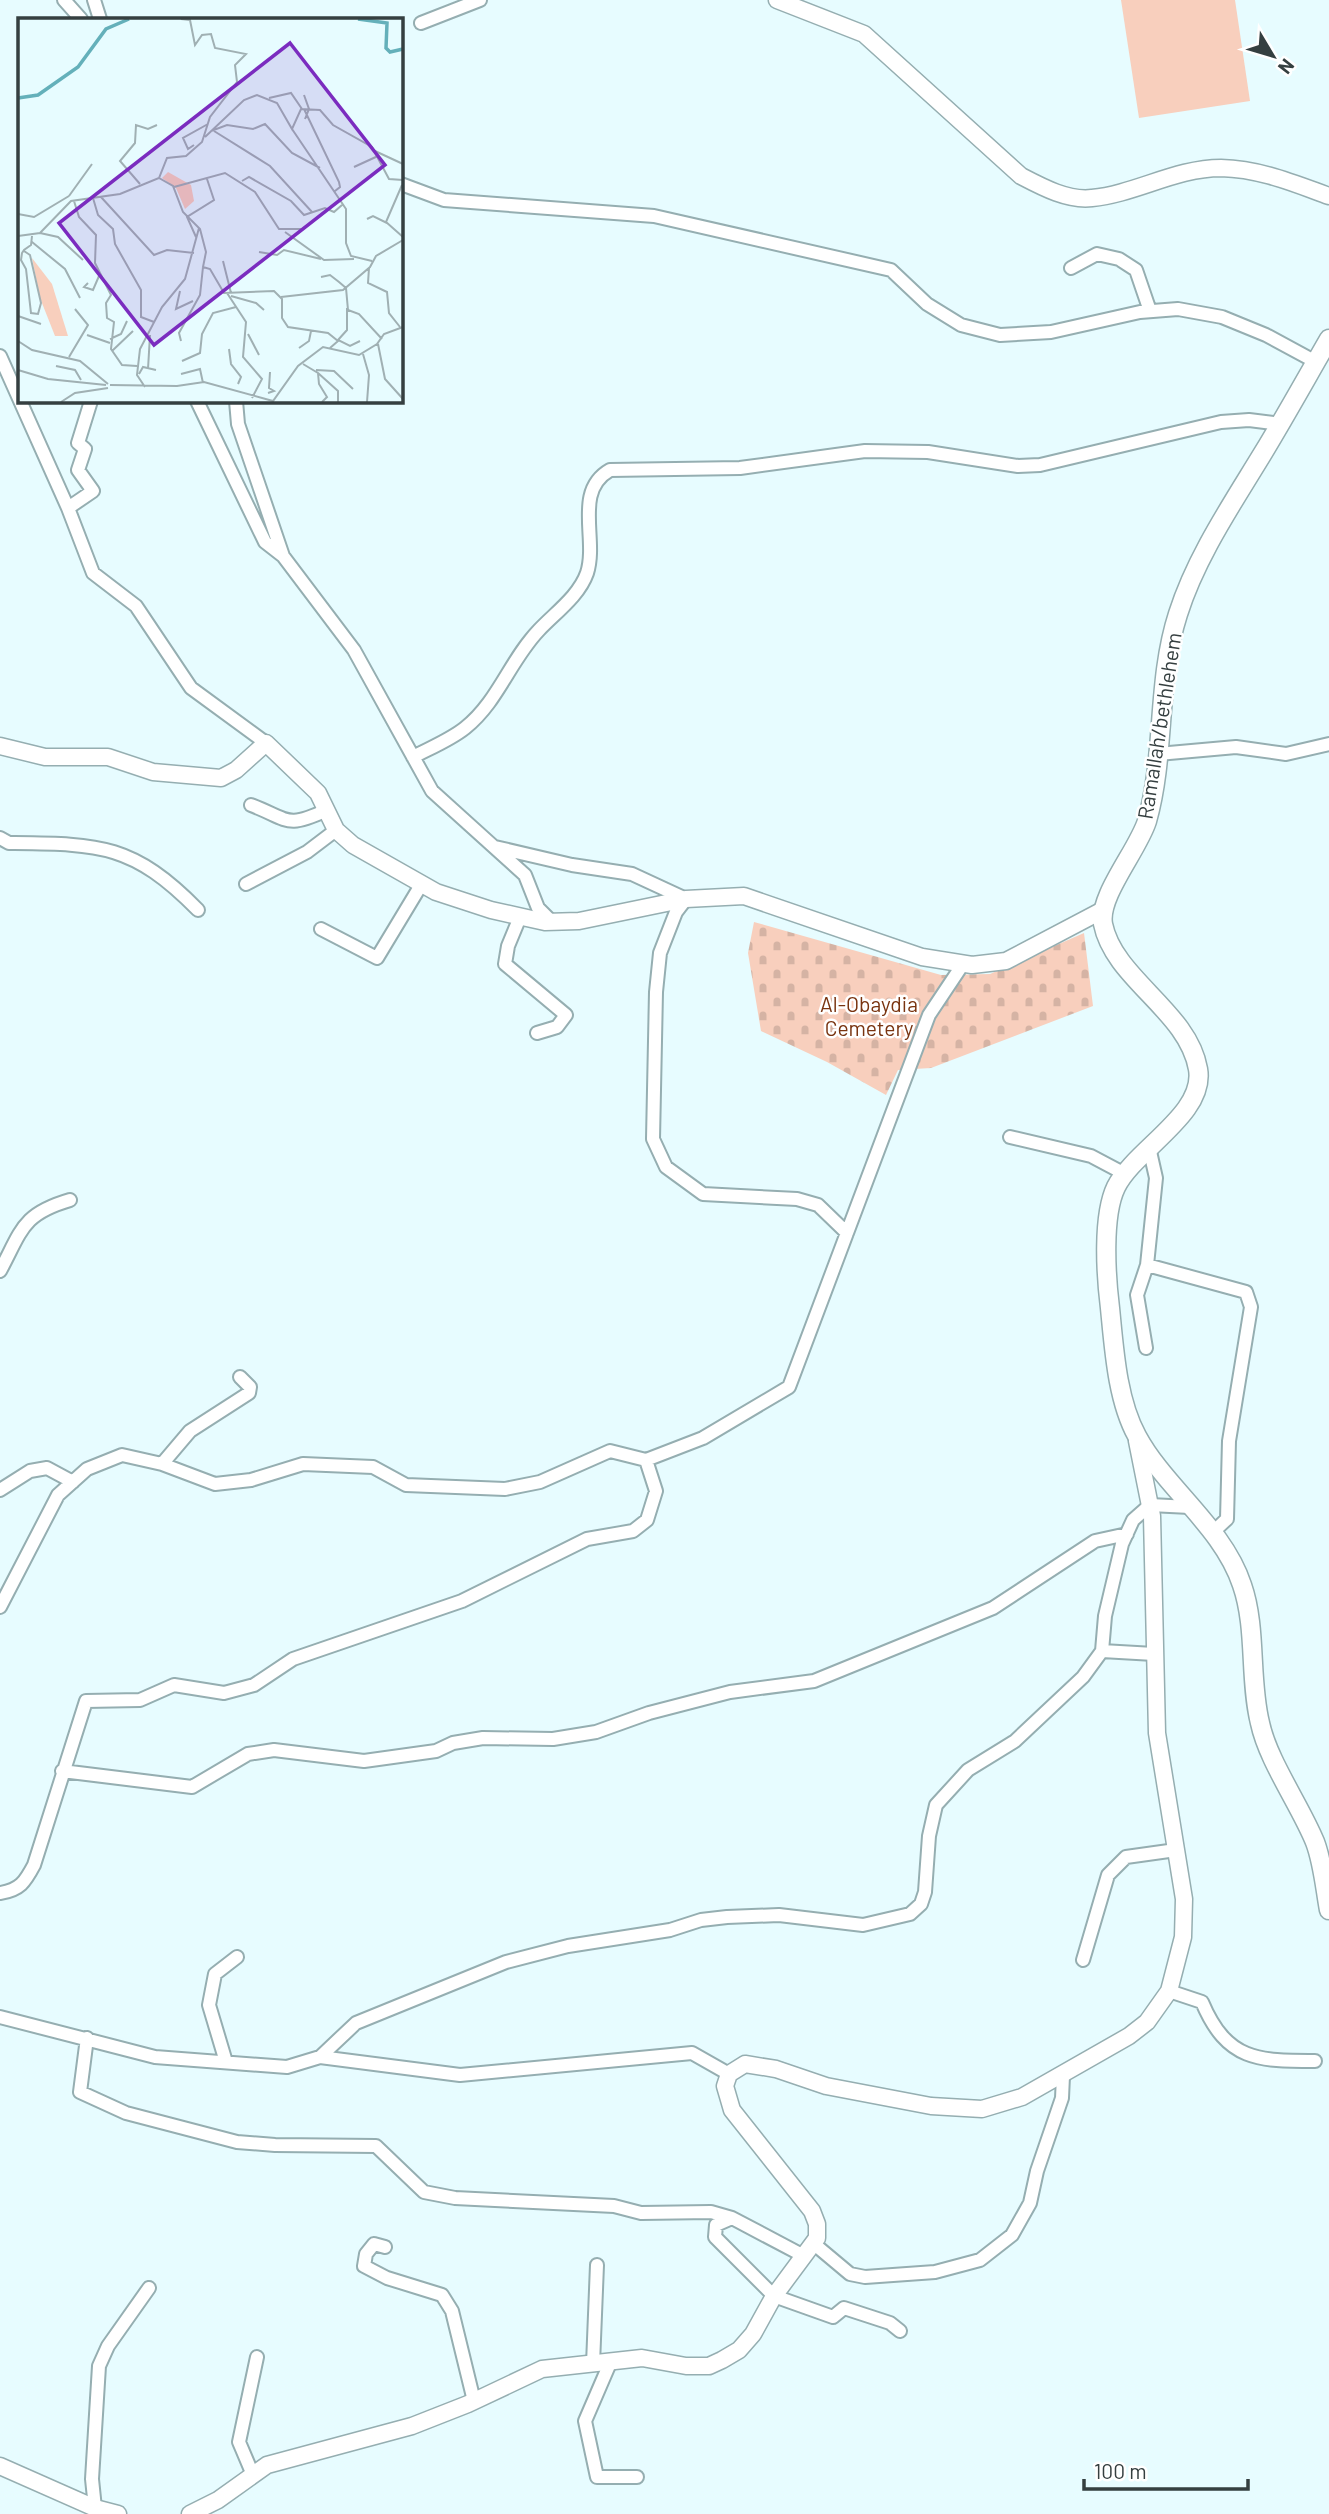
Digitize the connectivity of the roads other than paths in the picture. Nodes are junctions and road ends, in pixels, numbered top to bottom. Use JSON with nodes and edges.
{"nodes":[{"id":1,"x":64,"y":0,"type":"edge"},
{"id":2,"x":94,"y":0,"type":"edge"},
{"id":3,"x":480,"y":0,"type":"edge"},
{"id":4,"x":777,"y":0,"type":"edge"},
{"id":5,"x":79,"y":18,"type":"edge"},
{"id":6,"x":100,"y":18,"type":"edge"},
{"id":7,"x":422,"y":23,"type":"dead end"},
{"id":8,"x":402,"y":184,"type":"edge"},
{"id":9,"x":1329,"y":196,"type":"edge"},
{"id":10,"x":1072,"y":268,"type":"dead end"},
{"id":11,"x":1150,"y":311,"type":"junction"},
{"id":12,"x":1329,"y":339,"type":"edge"},
{"id":13,"x":0,"y":356,"type":"edge"},
{"id":14,"x":1316,"y":362,"type":"junction"},
{"id":15,"x":18,"y":396,"type":"edge"},
{"id":16,"x":21,"y":402,"type":"edge"},
{"id":17,"x":91,"y":402,"type":"edge"},
{"id":18,"x":197,"y":402,"type":"edge"},
{"id":19,"x":236,"y":402,"type":"edge"},
{"id":20,"x":1281,"y":424,"type":"junction"},
{"id":21,"x":68,"y":508,"type":"junction"},
{"id":22,"x":283,"y":556,"type":"junction"},
{"id":23,"x":266,"y":743,"type":"junction"},
{"id":24,"x":1329,"y":744,"type":"edge"},
{"id":25,"x":0,"y":746,"type":"edge"},
{"id":26,"x":1158,"y":754,"type":"junction"},
{"id":27,"x":413,"y":757,"type":"junction"},
{"id":28,"x":251,"y":805,"type":"dead end"},
{"id":29,"x":327,"y":810,"type":"junction"},
{"id":30,"x":336,"y":830,"type":"junction"},
{"id":31,"x":0,"y":838,"type":"edge"},
{"id":32,"x":495,"y":847,"type":"junction"},
{"id":33,"x":246,"y":884,"type":"dead end"},
{"id":34,"x":421,"y":885,"type":"junction"},
{"id":35,"x":686,"y":899,"type":"junction"},
{"id":36,"x":198,"y":910,"type":"dead end"},
{"id":37,"x":1103,"y":910,"type":"junction"},
{"id":38,"x":520,"y":917,"type":"junction"},
{"id":39,"x":552,"y":922,"type":"junction"},
{"id":40,"x":321,"y":929,"type":"dead end"},
{"id":41,"x":963,"y":964,"type":"junction"},
{"id":42,"x":537,"y":1034,"type":"dead end"},
{"id":43,"x":1010,"y":1137,"type":"dead end"},
{"id":44,"x":1149,"y":1147,"type":"junction"},
{"id":45,"x":1125,"y":1174,"type":"junction"},
{"id":46,"x":70,"y":1200,"type":"dead end"},
{"id":47,"x":847,"y":1233,"type":"junction"},
{"id":48,"x":1147,"y":1265,"type":"junction"},
{"id":49,"x":0,"y":1270,"type":"edge"},
{"id":50,"x":1146,"y":1348,"type":"dead end"},
{"id":51,"x":240,"y":1377,"type":"dead end"},
{"id":52,"x":1136,"y":1435,"type":"junction"},
{"id":53,"x":646,"y":1460,"type":"junction"},
{"id":54,"x":162,"y":1464,"type":"junction"},
{"id":55,"x":73,"y":1482,"type":"junction"},
{"id":56,"x":0,"y":1490,"type":"edge"},
{"id":57,"x":1150,"y":1505,"type":"junction"},
{"id":58,"x":1190,"y":1507,"type":"junction"},
{"id":59,"x":1212,"y":1533,"type":"junction"},
{"id":60,"x":1127,"y":1534,"type":"junction"},
{"id":61,"x":0,"y":1607,"type":"edge"},
{"id":62,"x":1102,"y":1651,"type":"junction"},
{"id":63,"x":1154,"y":1654,"type":"junction"},
{"id":64,"x":62,"y":1770,"type":"junction"},
{"id":65,"x":1176,"y":1850,"type":"junction"},
{"id":66,"x":0,"y":1894,"type":"edge"},
{"id":67,"x":1329,"y":1910,"type":"edge"},
{"id":68,"x":237,"y":1957,"type":"dead end"},
{"id":69,"x":1083,"y":1960,"type":"dead end"},
{"id":70,"x":1169,"y":1991,"type":"junction"},
{"id":71,"x":0,"y":2017,"type":"edge"},
{"id":72,"x":87,"y":2038,"type":"junction"},
{"id":73,"x":320,"y":2057,"type":"junction"},
{"id":74,"x":1315,"y":2061,"type":"dead end"},
{"id":75,"x":226,"y":2062,"type":"junction"},
{"id":76,"x":729,"y":2074,"type":"junction"},
{"id":77,"x":1063,"y":2076,"type":"junction"},
{"id":78,"x":732,"y":2218,"type":"junction"},
{"id":79,"x":385,"y":2247,"type":"dead end"},
{"id":80,"x":808,"y":2250,"type":"junction"},
{"id":81,"x":597,"y":2265,"type":"dead end"},
{"id":82,"x":149,"y":2288,"type":"dead end"},
{"id":83,"x":774,"y":2296,"type":"junction"},
{"id":84,"x":900,"y":2331,"type":"dead end"},
{"id":85,"x":257,"y":2357,"type":"dead end"},
{"id":86,"x":610,"y":2363,"type":"junction"},
{"id":87,"x":593,"y":2364,"type":"junction"},
{"id":88,"x":474,"y":2401,"type":"junction"},
{"id":89,"x":0,"y":2466,"type":"edge"},
{"id":90,"x":253,"y":2475,"type":"junction"},
{"id":91,"x":637,"y":2477,"type":"dead end"},
{"id":92,"x":94,"y":2508,"type":"junction"},
{"id":93,"x":118,"y":2514,"type":"edge"},
{"id":94,"x":190,"y":2514,"type":"edge"}],
"edges":[{"from":1,"to":5,"type":"street"},
{"from":2,"to":6,"type":"street"},
{"from":3,"to":7,"type":"street"},
{"from":4,"to":9,"type":"street"},
{"from":8,"to":11,"type":"street"},
{"from":10,"to":11,"type":"street"},
{"from":11,"to":14,"type":"street"},
{"from":12,"to":14,"type":"main road","name":"Ramallah/bethlehem"},
{"from":13,"to":15,"type":"street"},
{"from":14,"to":20,"type":"main road","name":"Ramallah/bethlehem"},
{"from":16,"to":21,"type":"street"},
{"from":17,"to":21,"type":"street"},
{"from":18,"to":22,"type":"street"},
{"from":19,"to":22,"type":"street"},
{"from":20,"to":26,"type":"main road","name":"Ramallah/bethlehem"},
{"from":20,"to":27,"type":"street"},
{"from":21,"to":23,"type":"street"},
{"from":22,"to":27,"type":"street"},
{"from":23,"to":25,"type":"street"},
{"from":23,"to":29,"type":"street"},
{"from":24,"to":26,"type":"street"},
{"from":26,"to":37,"type":"main road","name":"Ramallah/bethlehem"},
{"from":27,"to":32,"type":"street"},
{"from":28,"to":29,"type":"street"},
{"from":29,"to":30,"type":"street"},
{"from":30,"to":33,"type":"street"},
{"from":30,"to":34,"type":"street"},
{"from":31,"to":36,"type":"street"},
{"from":32,"to":35,"type":"street"},
{"from":32,"to":39,"type":"street"},
{"from":34,"to":38,"type":"street"},
{"from":34,"to":40,"type":"street"},
{"from":35,"to":39,"type":"street"},
{"from":35,"to":41,"type":"street"},
{"from":35,"to":47,"type":"street"},
{"from":37,"to":41,"type":"street"},
{"from":37,"to":44,"type":"main road"},
{"from":38,"to":39,"type":"street"},
{"from":38,"to":42,"type":"street"},
{"from":41,"to":47,"type":"street"},
{"from":43,"to":45,"type":"street"},
{"from":44,"to":45,"type":"main road"},
{"from":44,"to":48,"type":"street"},
{"from":45,"to":52,"type":"main road"},
{"from":46,"to":49,"type":"street"},
{"from":47,"to":53,"type":"street"},
{"from":48,"to":50,"type":"street"},
{"from":48,"to":59,"type":"street"},
{"from":51,"to":54,"type":"street"},
{"from":52,"to":57,"type":"street"},
{"from":52,"to":58,"type":"main road"},
{"from":53,"to":54,"type":"street"},
{"from":53,"to":64,"type":"street"},
{"from":54,"to":55,"type":"street"},
{"from":55,"to":56,"type":"street"},
{"from":55,"to":61,"type":"street"},
{"from":57,"to":58,"type":"street"},
{"from":57,"to":60,"type":"street"},
{"from":57,"to":63,"type":"street"},
{"from":58,"to":59,"type":"main road"},
{"from":59,"to":67,"type":"main road"},
{"from":60,"to":62,"type":"street"},
{"from":60,"to":64,"type":"street"},
{"from":62,"to":63,"type":"street"},
{"from":62,"to":73,"type":"street"},
{"from":63,"to":65,"type":"street"},
{"from":64,"to":66,"type":"street"},
{"from":65,"to":69,"type":"street"},
{"from":65,"to":70,"type":"street"},
{"from":68,"to":75,"type":"street"},
{"from":70,"to":74,"type":"street"},
{"from":70,"to":77,"type":"street"},
{"from":71,"to":72,"type":"street"},
{"from":72,"to":75,"type":"street"},
{"from":72,"to":78,"type":"street"},
{"from":73,"to":75,"type":"street"},
{"from":73,"to":76,"type":"street"},
{"from":76,"to":77,"type":"street"},
{"from":76,"to":80,"type":"street"},
{"from":77,"to":80,"type":"street"},
{"from":78,"to":80,"type":"street"},
{"from":78,"to":83,"type":"street"},
{"from":79,"to":88,"type":"street"},
{"from":80,"to":83,"type":"street"},
{"from":81,"to":87,"type":"street"},
{"from":82,"to":92,"type":"street"},
{"from":83,"to":84,"type":"street"},
{"from":83,"to":86,"type":"street"},
{"from":85,"to":90,"type":"street"},
{"from":86,"to":87,"type":"street"},
{"from":86,"to":91,"type":"street"},
{"from":87,"to":88,"type":"street"},
{"from":88,"to":90,"type":"street"},
{"from":89,"to":92,"type":"street"},
{"from":90,"to":94,"type":"street"},
{"from":92,"to":93,"type":"street"}]}
